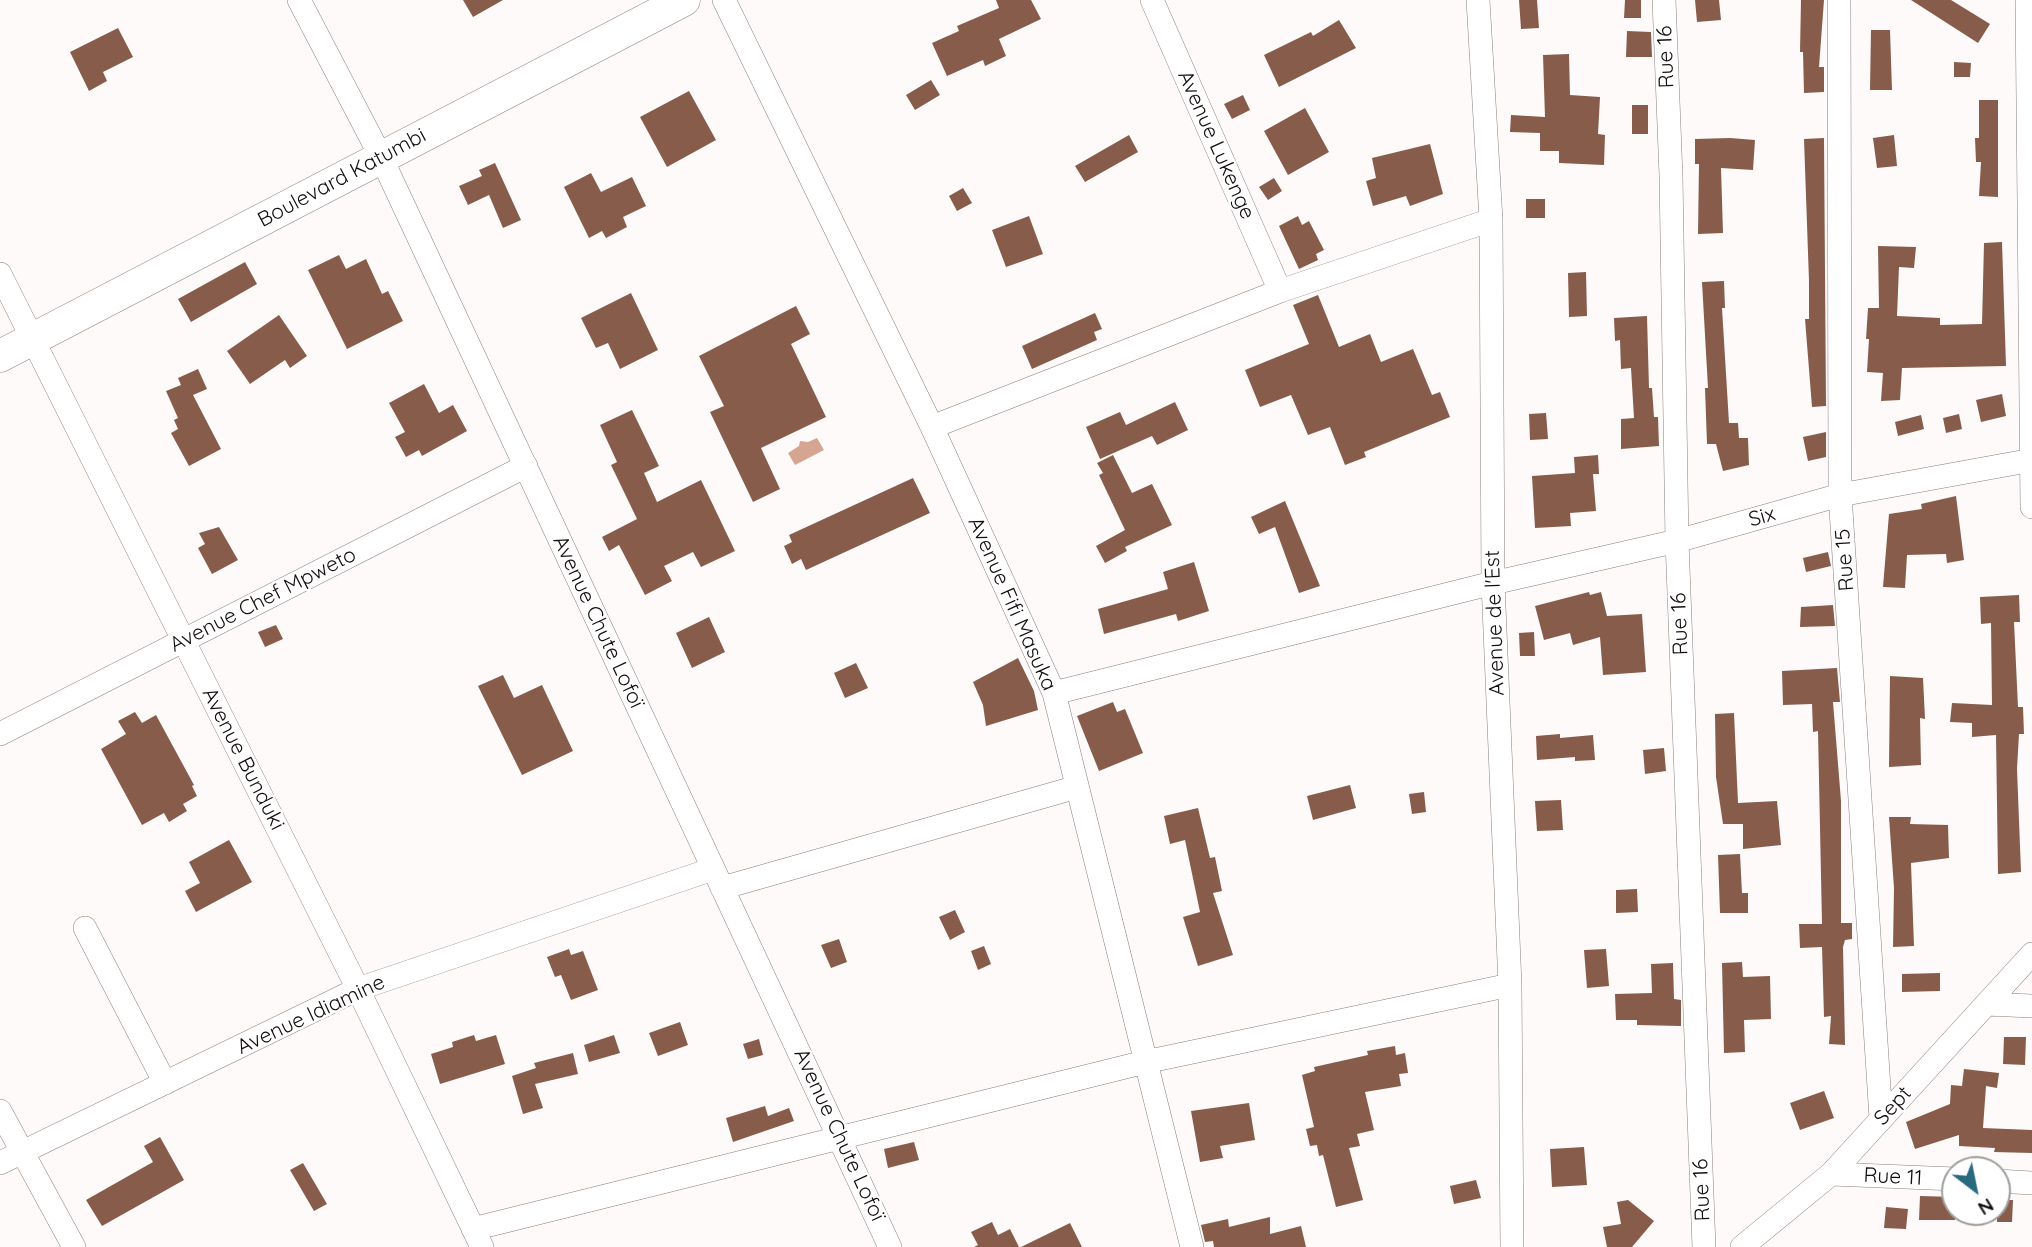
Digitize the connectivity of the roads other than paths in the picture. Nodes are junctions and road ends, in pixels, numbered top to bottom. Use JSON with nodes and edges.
{"nodes":[{"id":1,"x":299,"y":0,"type":"edge"},
{"id":2,"x":684,"y":0,"type":"edge"},
{"id":3,"x":724,"y":0,"type":"edge"},
{"id":4,"x":1152,"y":0,"type":"edge"},
{"id":5,"x":1478,"y":0,"type":"edge"},
{"id":6,"x":1664,"y":0,"type":"edge"},
{"id":7,"x":1839,"y":0,"type":"edge"},
{"id":8,"x":2027,"y":0,"type":"edge"},
{"id":9,"x":381,"y":157,"type":"junction"},
{"id":10,"x":1490,"y":220,"type":"junction"},
{"id":11,"x":0,"y":274,"type":"edge"},
{"id":12,"x":1280,"y":291,"type":"junction"},
{"id":13,"x":32,"y":340,"type":"junction"},
{"id":14,"x":0,"y":356,"type":"edge"},
{"id":15,"x":932,"y":427,"type":"junction"},
{"id":16,"x":2031,"y":461,"type":"edge"},
{"id":17,"x":526,"y":466,"type":"junction"},
{"id":18,"x":1840,"y":495,"type":"junction"},
{"id":19,"x":2032,"y":507,"type":"edge"},
{"id":20,"x":1677,"y":541,"type":"junction"},
{"id":21,"x":1493,"y":583,"type":"junction"},
{"id":22,"x":183,"y":640,"type":"junction"},
{"id":23,"x":1054,"y":692,"type":"junction"},
{"id":24,"x":0,"y":734,"type":"edge"},
{"id":25,"x":1077,"y":787,"type":"junction"},
{"id":26,"x":718,"y":878,"type":"junction"},
{"id":27,"x":85,"y":928,"type":"dead end"},
{"id":28,"x":2032,"y":954,"type":"edge"},
{"id":29,"x":1510,"y":985,"type":"junction"},
{"id":30,"x":358,"y":989,"type":"junction"},
{"id":31,"x":1986,"y":1004,"type":"junction"},
{"id":32,"x":2032,"y":1006,"type":"edge"},
{"id":33,"x":1145,"y":1062,"type":"junction"},
{"id":34,"x":165,"y":1083,"type":"junction"},
{"id":35,"x":0,"y":1111,"type":"edge"},
{"id":36,"x":1881,"y":1118,"type":"junction"},
{"id":37,"x":841,"y":1135,"type":"junction"},
{"id":38,"x":22,"y":1153,"type":"junction"},
{"id":39,"x":0,"y":1163,"type":"edge"},
{"id":40,"x":1831,"y":1174,"type":"junction"},
{"id":41,"x":1941,"y":1179,"type":"edge"},
{"id":42,"x":2011,"y":1182,"type":"edge"},
{"id":43,"x":2032,"y":1183,"type":"edge"},
{"id":44,"x":477,"y":1238,"type":"edge"},
{"id":45,"x":74,"y":1247,"type":"edge"},
{"id":46,"x":890,"y":1247,"type":"edge"},
{"id":47,"x":1192,"y":1247,"type":"edge"},
{"id":48,"x":1512,"y":1247,"type":"edge"},
{"id":49,"x":1704,"y":1247,"type":"edge"},
{"id":50,"x":1742,"y":1247,"type":"edge"}],
"edges":[{"from":1,"to":9,"type":"street","name":"Avenue Chute Lofoï"},
{"from":2,"to":9,"type":"street","name":"Boulevard Katumbi"},
{"from":3,"to":15,"type":"street","name":"Avenue Fifi Masuka"},
{"from":4,"to":12,"type":"street","name":"Avenue Lukenge"},
{"from":5,"to":10,"type":"street","name":"Avenue de l'Est"},
{"from":6,"to":20,"type":"street","name":"Rue 16"},
{"from":7,"to":18,"type":"street","name":"Rue 15"},
{"from":8,"to":16,"type":"street"},
{"from":9,"to":13,"type":"street","name":"Boulevard Katumbi"},
{"from":9,"to":17,"type":"street","name":"Avenue Chute Lofoï"},
{"from":10,"to":12,"type":"street"},
{"from":10,"to":21,"type":"street","name":"Avenue de l'Est"},
{"from":11,"to":13,"type":"street","name":"Avenue Bunduki"},
{"from":12,"to":15,"type":"street"},
{"from":13,"to":14,"type":"street","name":"Boulevard Katumbi"},
{"from":13,"to":22,"type":"street","name":"Avenue Bunduki"},
{"from":15,"to":23,"type":"street","name":"Avenue Fifi Masuka"},
{"from":16,"to":18,"type":"street","name":"Six"},
{"from":16,"to":19,"type":"street"},
{"from":17,"to":22,"type":"street","name":"Avenue Chef Mpweto"},
{"from":17,"to":26,"type":"street","name":"Avenue Chute Lofoï"},
{"from":18,"to":20,"type":"street","name":"Six"},
{"from":18,"to":36,"type":"street","name":"Rue 15"},
{"from":20,"to":21,"type":"street","name":"Six"},
{"from":20,"to":49,"type":"street","name":"Rue 16"},
{"from":21,"to":23,"type":"street","name":"Six"},
{"from":21,"to":29,"type":"street","name":"Avenue de l'Est"},
{"from":22,"to":24,"type":"street","name":"Avenue Chef Mpweto"},
{"from":22,"to":30,"type":"street","name":"Avenue Bunduki"},
{"from":23,"to":25,"type":"street","name":"Avenue Fifi Masuka"},
{"from":25,"to":26,"type":"street","name":"Avenue Idiamine"},
{"from":25,"to":33,"type":"street","name":"Avenue Fifi Masuka"},
{"from":26,"to":30,"type":"street","name":"Avenue Idiamine"},
{"from":26,"to":37,"type":"street","name":"Avenue Chute Lofoï"},
{"from":27,"to":34,"type":"street"},
{"from":28,"to":31,"type":"street","name":"Sept"},
{"from":29,"to":33,"type":"street"},
{"from":29,"to":48,"type":"street","name":"Avenue de l'Est"},
{"from":30,"to":34,"type":"street","name":"Avenue Idiamine"},
{"from":30,"to":44,"type":"street","name":"Avenue Bunduki"},
{"from":31,"to":32,"type":"street"},
{"from":31,"to":36,"type":"street","name":"Sept"},
{"from":33,"to":37,"type":"street"},
{"from":33,"to":47,"type":"street","name":"Avenue Fifi Masuka"},
{"from":34,"to":38,"type":"street","name":"Avenue Idiamine"},
{"from":35,"to":38,"type":"street"},
{"from":36,"to":40,"type":"street","name":"Sept"},
{"from":37,"to":44,"type":"street"},
{"from":37,"to":46,"type":"street","name":"Avenue Chute Lofoï"},
{"from":38,"to":39,"type":"street","name":"Avenue Idiamine"},
{"from":38,"to":45,"type":"street"},
{"from":40,"to":41,"type":"street","name":"Rue 11"},
{"from":40,"to":50,"type":"street","name":"Sept"},
{"from":42,"to":43,"type":"street"}]}
